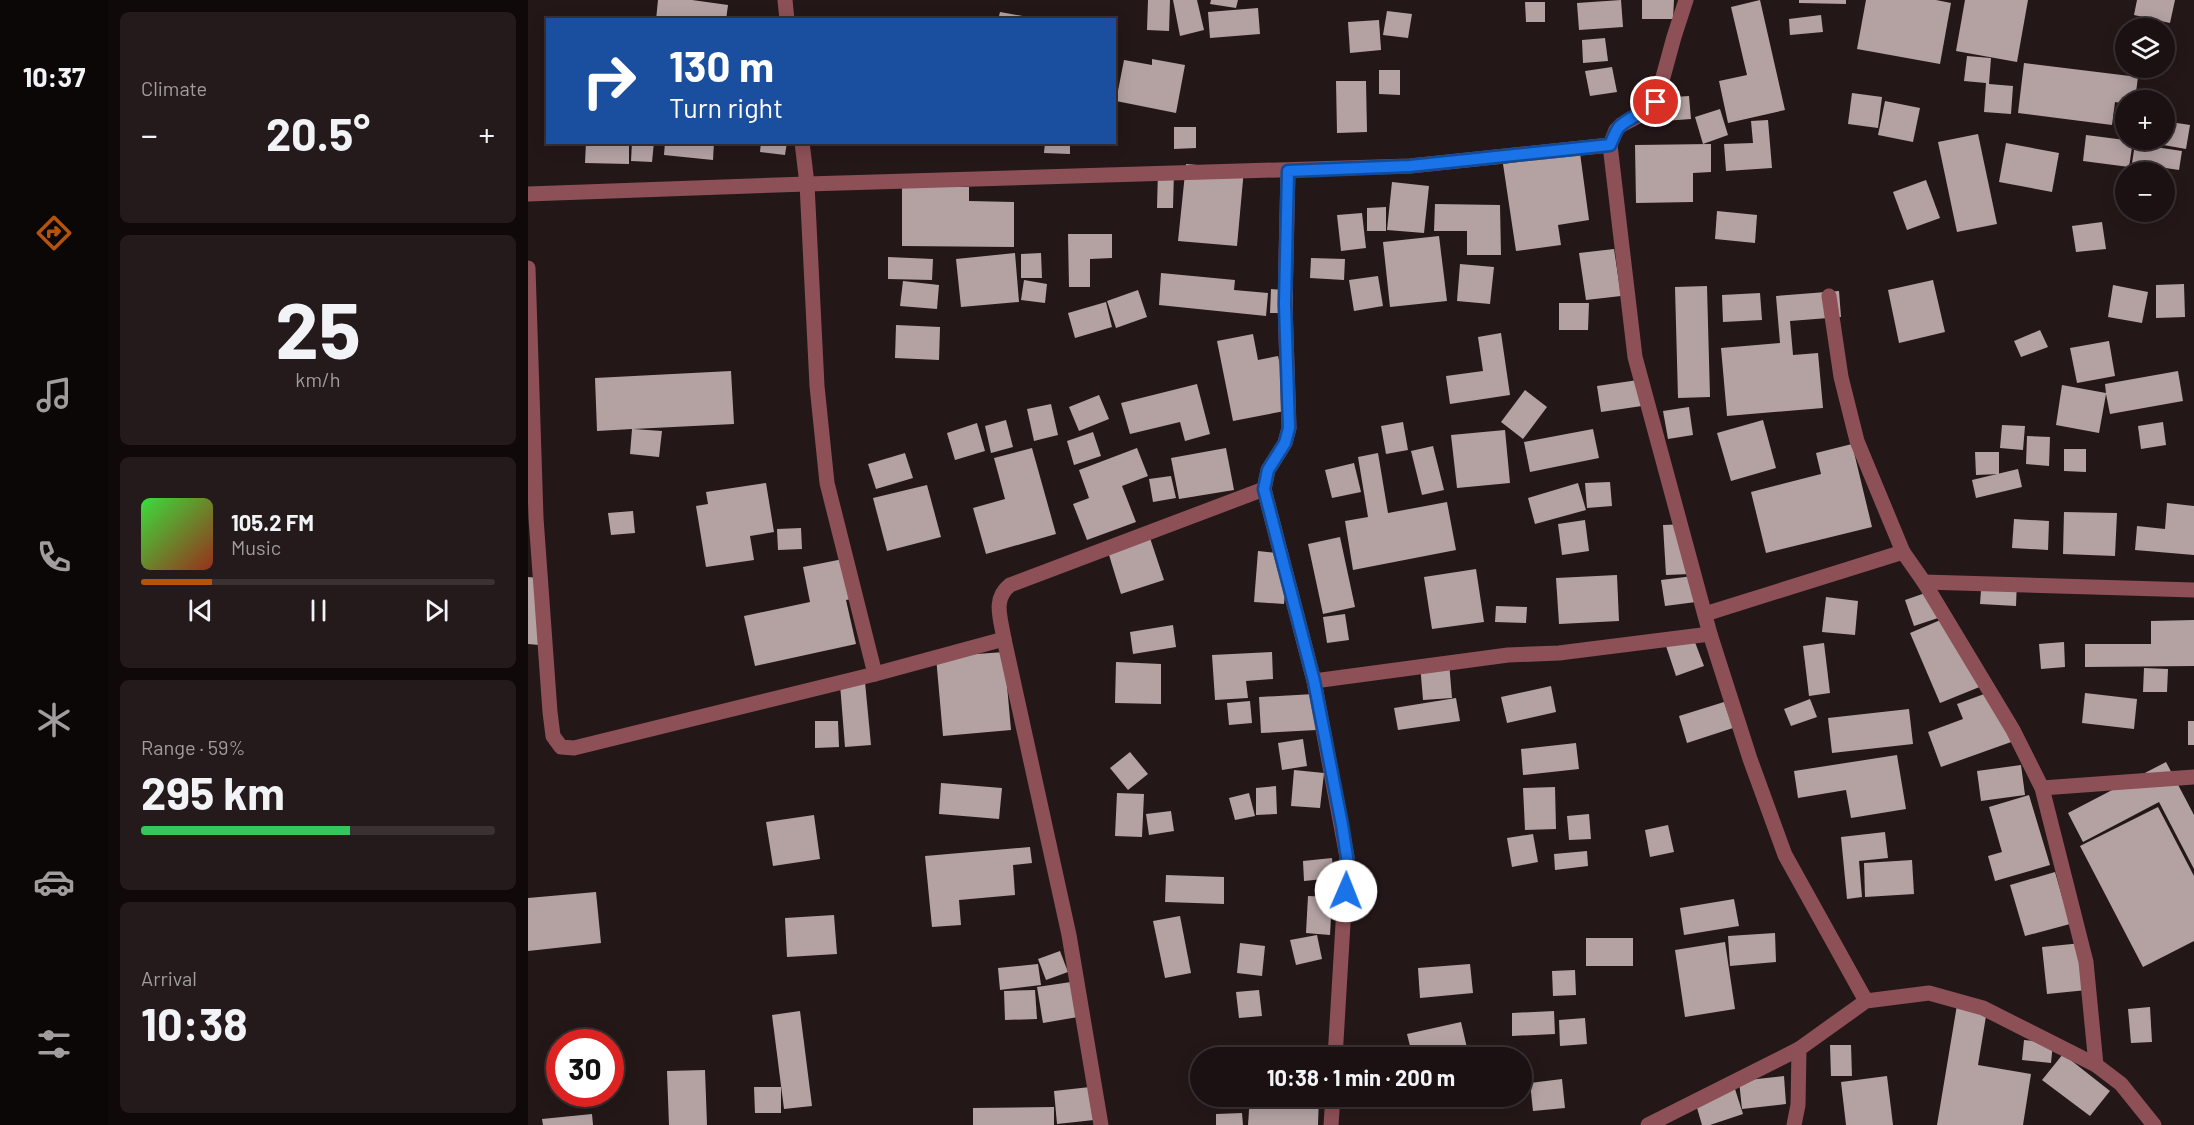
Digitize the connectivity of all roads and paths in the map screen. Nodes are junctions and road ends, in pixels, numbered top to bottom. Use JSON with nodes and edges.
{"nodes":[{"id":1,"x":785,"y":0,"type":"edge"},
{"id":2,"x":1686,"y":0,"type":"edge"},
{"id":3,"x":787,"y":18,"type":"edge"},
{"id":4,"x":802,"y":144,"type":"edge"},
{"id":5,"x":1610,"y":145,"type":"junction"},
{"id":6,"x":1288,"y":171,"type":"junction"},
{"id":7,"x":807,"y":184,"type":"junction"},
{"id":8,"x":528,"y":194,"type":"edge"},
{"id":9,"x":528,"y":268,"type":"edge"},
{"id":10,"x":1829,"y":296,"type":"dead end"},
{"id":11,"x":1264,"y":489,"type":"junction"},
{"id":12,"x":1903,"y":552,"type":"junction"},
{"id":13,"x":1924,"y":582,"type":"junction"},
{"id":14,"x":2194,"y":590,"type":"edge"},
{"id":15,"x":1705,"y":614,"type":"junction"},
{"id":16,"x":1710,"y":634,"type":"junction"},
{"id":17,"x":1004,"y":639,"type":"junction"},
{"id":18,"x":875,"y":674,"type":"junction"},
{"id":19,"x":1314,"y":681,"type":"junction"},
{"id":20,"x":2194,"y":777,"type":"edge"},
{"id":21,"x":2042,"y":788,"type":"junction"},
{"id":22,"x":1866,"y":1001,"type":"junction"},
{"id":23,"x":1336,"y":1047,"type":"edge"},
{"id":24,"x":1799,"y":1049,"type":"junction"},
{"id":25,"x":2096,"y":1065,"type":"junction"},
{"id":26,"x":1332,"y":1107,"type":"edge"},
{"id":27,"x":1101,"y":1125,"type":"edge"},
{"id":28,"x":1331,"y":1125,"type":"edge"},
{"id":29,"x":1648,"y":1125,"type":"edge"},
{"id":30,"x":1794,"y":1125,"type":"edge"},
{"id":31,"x":2154,"y":1125,"type":"edge"}],
"edges":[{"from":1,"to":3,"type":"street"},
{"from":2,"to":5,"type":"street"},
{"from":4,"to":7,"type":"street"},
{"from":5,"to":6,"type":"street"},
{"from":5,"to":15,"type":"street"},
{"from":6,"to":7,"type":"street"},
{"from":6,"to":11,"type":"street"},
{"from":7,"to":8,"type":"street"},
{"from":7,"to":18,"type":"street"},
{"from":9,"to":18,"type":"street"},
{"from":10,"to":12,"type":"street"},
{"from":11,"to":17,"type":"street"},
{"from":11,"to":19,"type":"street"},
{"from":12,"to":13,"type":"street"},
{"from":12,"to":15,"type":"street"},
{"from":13,"to":14,"type":"street"},
{"from":13,"to":21,"type":"street"},
{"from":15,"to":16,"type":"street"},
{"from":16,"to":19,"type":"street"},
{"from":16,"to":22,"type":"street"},
{"from":17,"to":18,"type":"street"},
{"from":17,"to":27,"type":"street"},
{"from":19,"to":23,"type":"street"},
{"from":20,"to":21,"type":"street"},
{"from":21,"to":25,"type":"street"},
{"from":22,"to":24,"type":"street"},
{"from":22,"to":25,"type":"street"},
{"from":24,"to":29,"type":"street"},
{"from":24,"to":30,"type":"street"},
{"from":25,"to":31,"type":"street"},
{"from":26,"to":28,"type":"street"}]}
